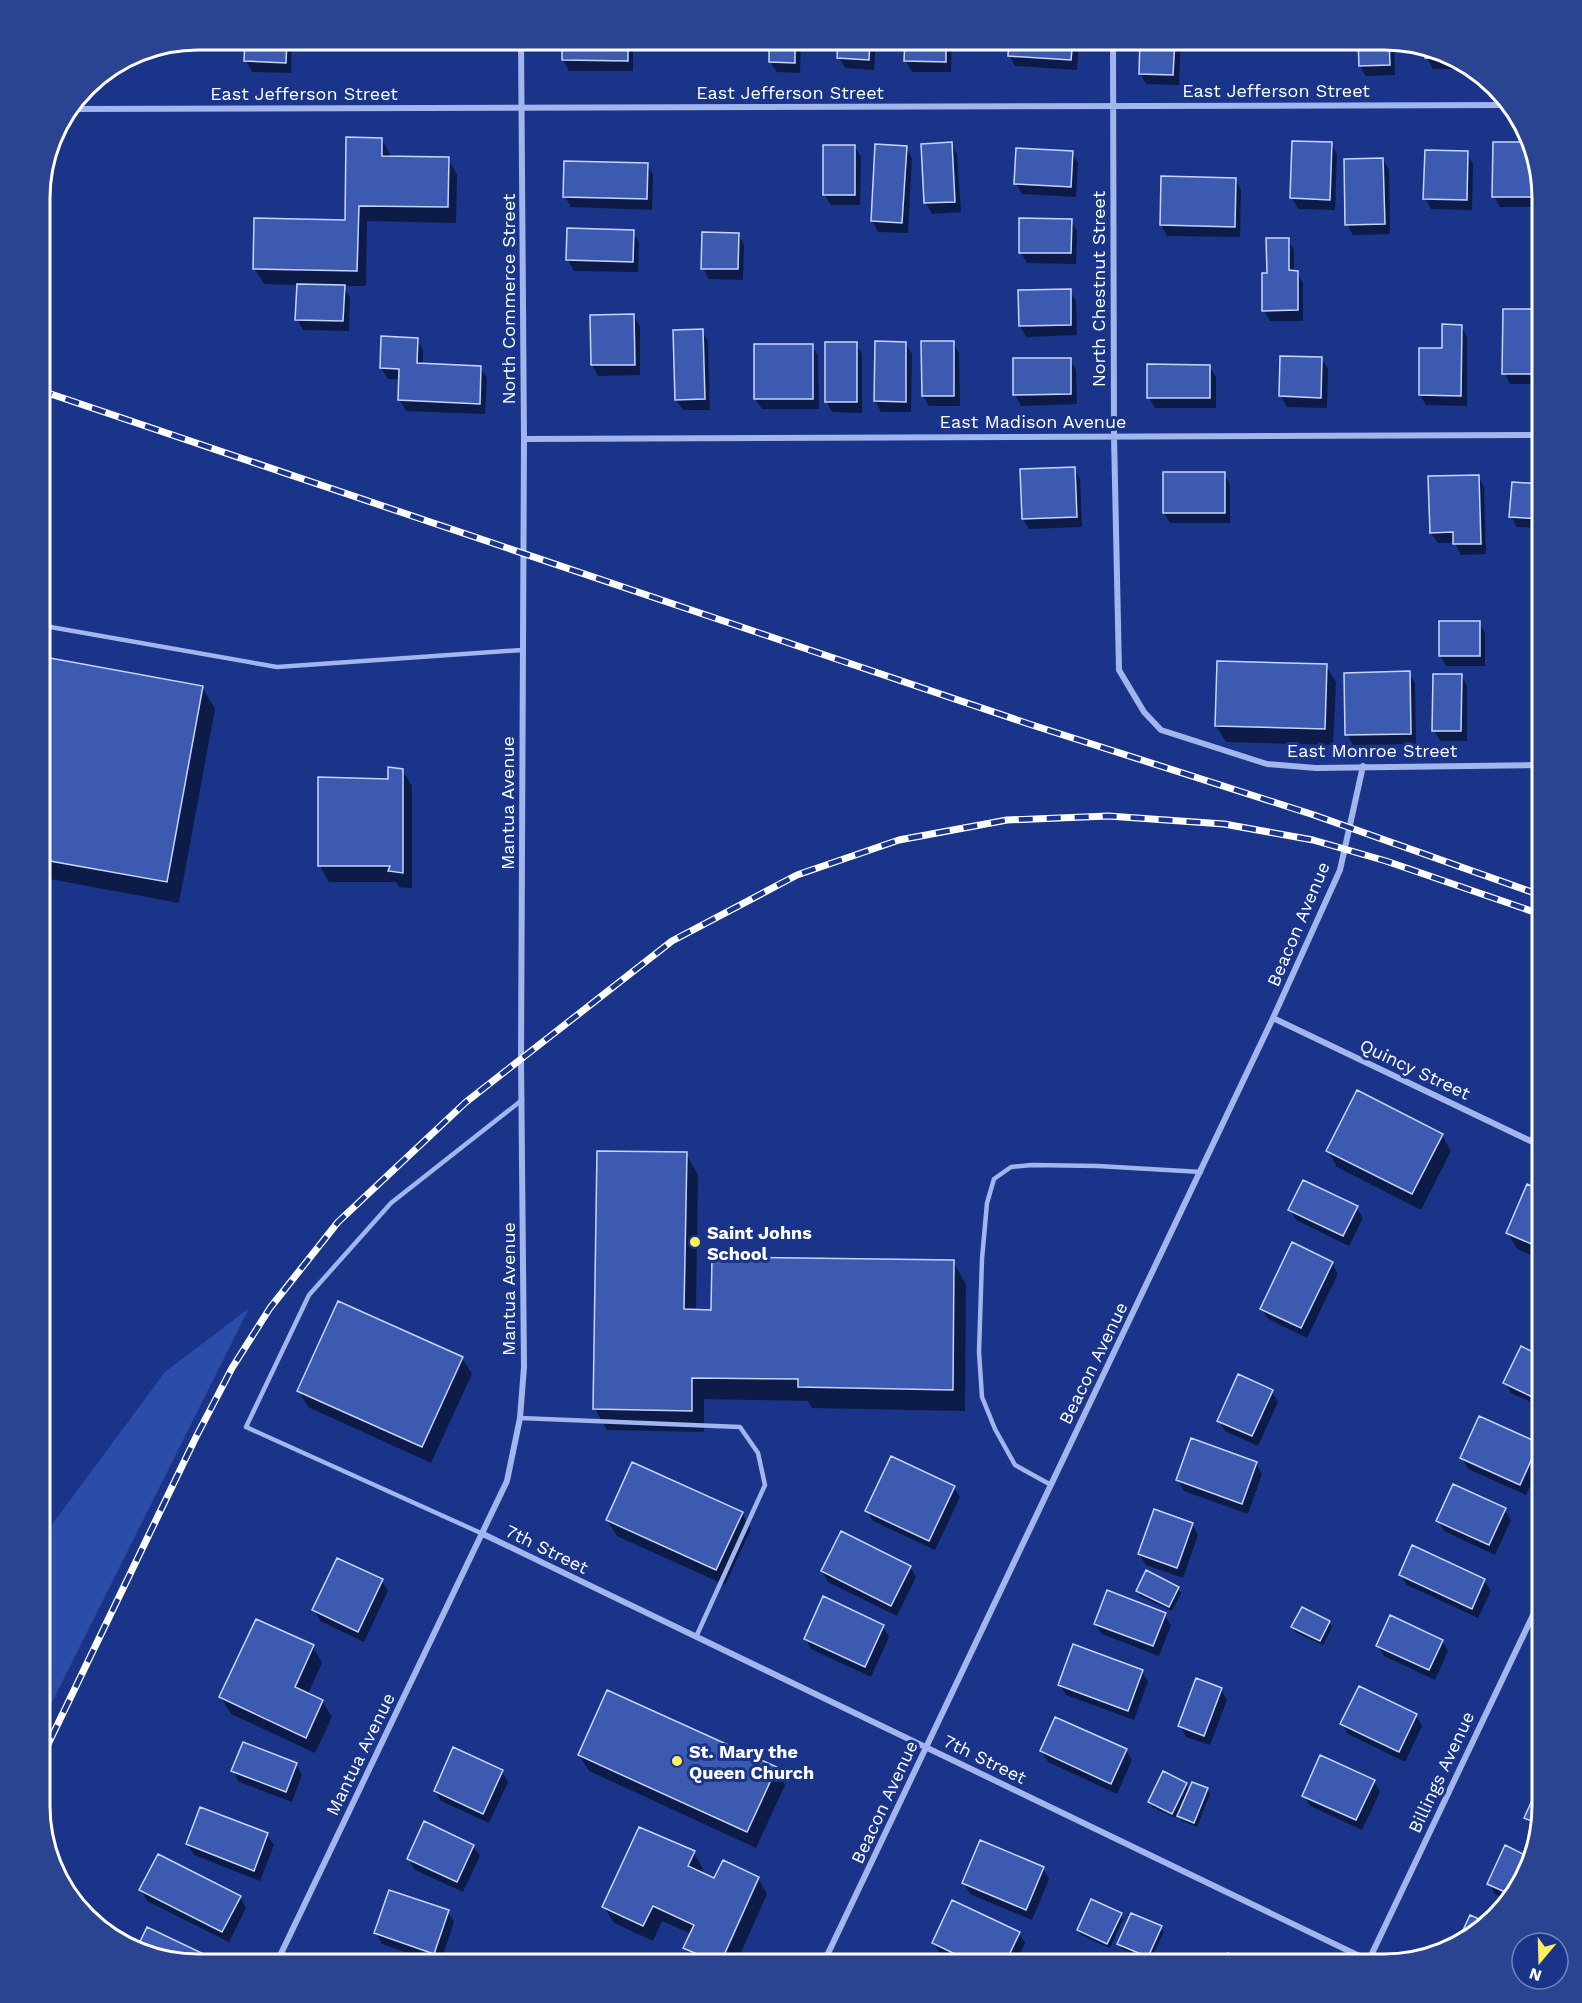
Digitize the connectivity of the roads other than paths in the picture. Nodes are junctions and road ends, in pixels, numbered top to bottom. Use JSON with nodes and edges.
{"nodes":[{"id":1,"x":521,"y":50,"type":"edge"},
{"id":2,"x":1113,"y":50,"type":"edge"},
{"id":3,"x":1500,"y":105,"type":"edge"},
{"id":4,"x":1113,"y":106,"type":"junction"},
{"id":5,"x":521,"y":108,"type":"junction"},
{"id":6,"x":79,"y":109,"type":"edge"},
{"id":7,"x":1532,"y":435,"type":"edge"},
{"id":8,"x":1114,"y":436,"type":"junction"},
{"id":9,"x":524,"y":438,"type":"junction"},
{"id":10,"x":522,"y":559,"type":"joint"},
{"id":11,"x":50,"y":627,"type":"edge"},
{"id":12,"x":1118,"y":646,"type":"joint"},
{"id":13,"x":522,"y":650,"type":"junction"},
{"id":14,"x":1532,"y":765,"type":"edge"},
{"id":15,"x":1363,"y":766,"type":"junction"},
{"id":16,"x":1273,"y":1018,"type":"junction"},
{"id":17,"x":522,"y":1100,"type":"junction"},
{"id":18,"x":1531,"y":1141,"type":"edge"},
{"id":19,"x":1201,"y":1172,"type":"junction"},
{"id":20,"x":520,"y":1418,"type":"junction"},
{"id":21,"x":1051,"y":1485,"type":"junction"},
{"id":22,"x":483,"y":1534,"type":"junction"},
{"id":23,"x":1532,"y":1617,"type":"edge"},
{"id":24,"x":696,"y":1637,"type":"junction"},
{"id":25,"x":926,"y":1748,"type":"junction"},
{"id":26,"x":281,"y":1954,"type":"edge"},
{"id":27,"x":828,"y":1954,"type":"edge"},
{"id":28,"x":1351,"y":1954,"type":"edge"},
{"id":29,"x":1372,"y":1954,"type":"edge"}],
"edges":[{"from":1,"to":5,"type":"street","name":"North Commerce Street"},
{"from":2,"to":4,"type":"street","name":"North Chestnut Street"},
{"from":3,"to":4,"type":"street","name":"East Jefferson Street"},
{"from":4,"to":5,"type":"street","name":"East Jefferson Street"},
{"from":4,"to":8,"type":"street","name":"North Chestnut Street"},
{"from":5,"to":6,"type":"street","name":"East Jefferson Street"},
{"from":5,"to":9,"type":"street","name":"North Commerce Street"},
{"from":7,"to":8,"type":"street","name":"East Madison Avenue"},
{"from":8,"to":9,"type":"street","name":"East Madison Avenue"},
{"from":8,"to":12,"type":"street","name":"North Chestnut Street"},
{"from":9,"to":10,"type":"street","name":"North Commerce Street"},
{"from":10,"to":13,"type":"street","name":"Mantua Avenue"},
{"from":11,"to":13,"type":"lane"},
{"from":12,"to":15,"type":"street","name":"East Monroe Street"},
{"from":13,"to":17,"type":"street","name":"Mantua Avenue"},
{"from":14,"to":15,"type":"street","name":"East Monroe Street"},
{"from":15,"to":16,"type":"street","name":"Beacon Avenue"},
{"from":16,"to":18,"type":"street","name":"Quincy Street"},
{"from":16,"to":19,"type":"street","name":"Beacon Avenue"},
{"from":17,"to":20,"type":"street","name":"Mantua Avenue"},
{"from":17,"to":22,"type":"lane"},
{"from":19,"to":21,"type":"street","name":"Beacon Avenue"},
{"from":19,"to":21,"type":"lane"},
{"from":20,"to":22,"type":"street","name":"Mantua Avenue"},
{"from":20,"to":24,"type":"lane"},
{"from":21,"to":25,"type":"street","name":"Beacon Avenue"},
{"from":22,"to":24,"type":"street","name":"7th Street"},
{"from":22,"to":26,"type":"street","name":"Mantua Avenue"},
{"from":23,"to":29,"type":"street","name":"Billings Avenue"},
{"from":24,"to":25,"type":"street","name":"7th Street"},
{"from":25,"to":27,"type":"street","name":"Beacon Avenue"},
{"from":25,"to":28,"type":"street","name":"7th Street"}]}
